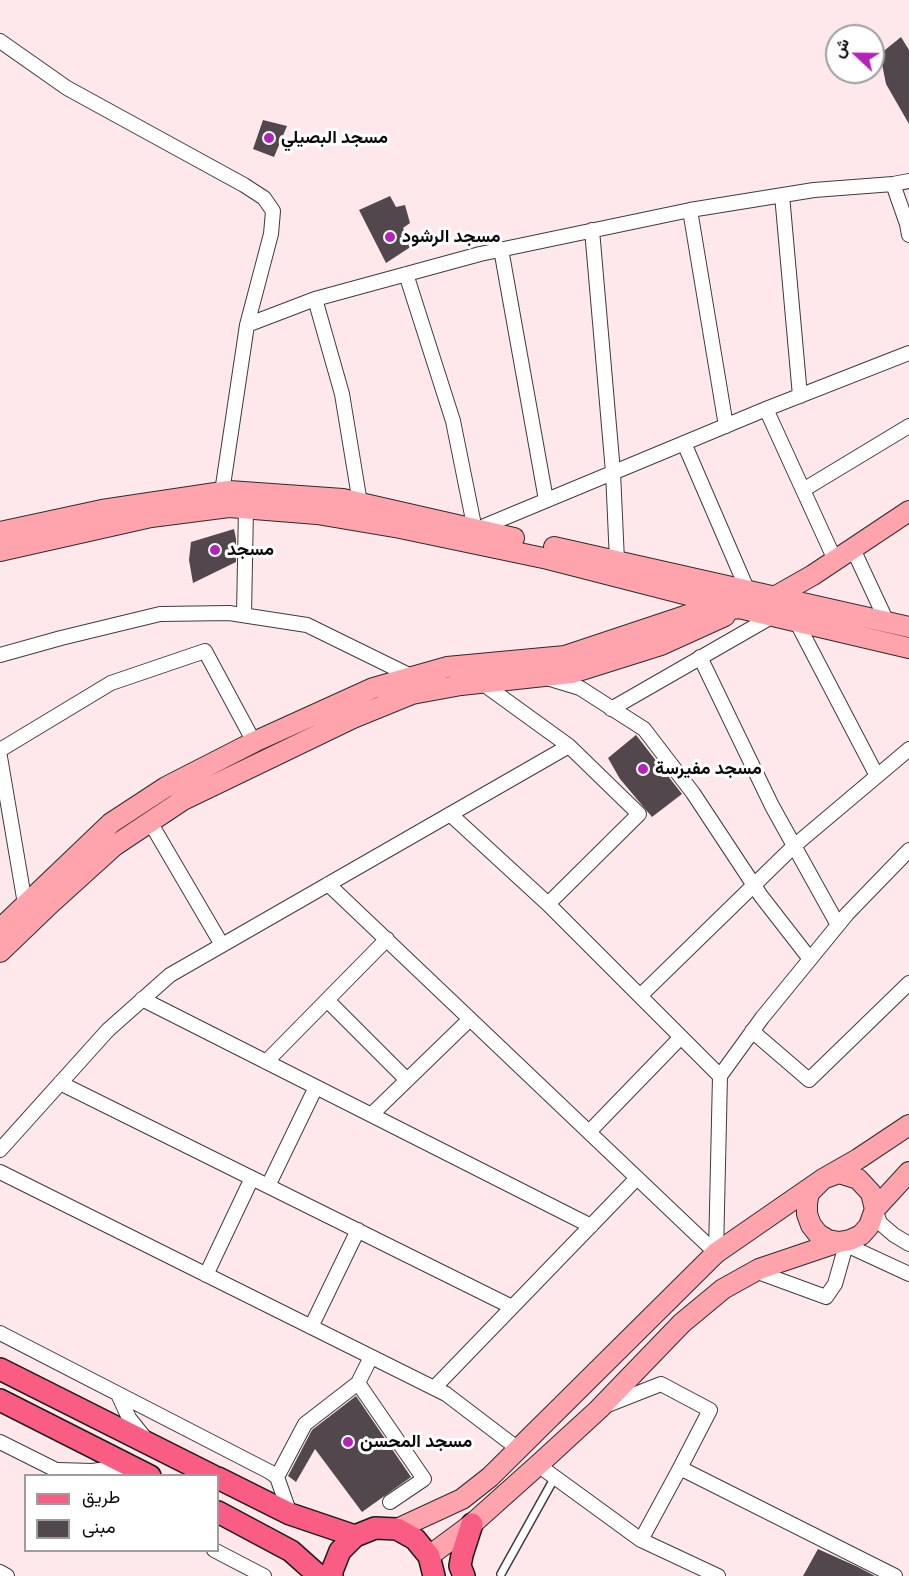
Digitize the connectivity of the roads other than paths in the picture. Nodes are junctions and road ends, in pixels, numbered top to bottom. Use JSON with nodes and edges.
{"nodes":[{"id":1,"x":0,"y":41,"type":"edge"},
{"id":2,"x":909,"y":181,"type":"edge"},
{"id":3,"x":893,"y":184,"type":"junction"},
{"id":4,"x":783,"y":195,"type":"junction"},
{"id":5,"x":690,"y":210,"type":"junction"},
{"id":6,"x":592,"y":230,"type":"junction"},
{"id":7,"x":909,"y":235,"type":"edge"},
{"id":8,"x":501,"y":249,"type":"junction"},
{"id":9,"x":406,"y":274,"type":"junction"},
{"id":10,"x":315,"y":299,"type":"junction"},
{"id":11,"x":247,"y":325,"type":"junction"},
{"id":12,"x":909,"y":353,"type":"edge"},
{"id":13,"x":800,"y":396,"type":"junction"},
{"id":14,"x":766,"y":409,"type":"junction"},
{"id":15,"x":726,"y":426,"type":"junction"},
{"id":16,"x":909,"y":426,"type":"edge"},
{"id":17,"x":684,"y":443,"type":"junction"},
{"id":18,"x":613,"y":472,"type":"junction"},
{"id":19,"x":803,"y":490,"type":"junction"},
{"id":20,"x":222,"y":492,"type":"junction"},
{"id":21,"x":546,"y":500,"type":"junction"},
{"id":22,"x":360,"y":503,"type":"junction"},
{"id":23,"x":246,"y":508,"type":"junction"},
{"id":24,"x":909,"y":511,"type":"edge"},
{"id":25,"x":475,"y":530,"type":"junction"},
{"id":26,"x":0,"y":532,"type":"edge"},
{"id":27,"x":853,"y":549,"type":"junction"},
{"id":28,"x":0,"y":551,"type":"edge"},
{"id":29,"x":835,"y":560,"type":"junction"},
{"id":30,"x":617,"y":561,"type":"junction"},
{"id":31,"x":747,"y":589,"type":"junction"},
{"id":32,"x":776,"y":596,"type":"junction"},
{"id":33,"x":739,"y":608,"type":"junction"},
{"id":34,"x":244,"y":615,"type":"junction"},
{"id":35,"x":773,"y":616,"type":"junction"},
{"id":36,"x":796,"y":621,"type":"junction"},
{"id":37,"x":886,"y":622,"type":"junction"},
{"id":38,"x":909,"y":627,"type":"edge"},
{"id":39,"x":909,"y":648,"type":"edge"},
{"id":40,"x":0,"y":656,"type":"edge"},
{"id":41,"x":700,"y":657,"type":"junction"},
{"id":42,"x":413,"y":677,"type":"junction"},
{"id":43,"x":541,"y":677,"type":"junction"},
{"id":44,"x":482,"y":683,"type":"junction"},
{"id":45,"x":611,"y":709,"type":"junction"},
{"id":46,"x":254,"y":742,"type":"junction"},
{"id":47,"x":569,"y":746,"type":"junction"},
{"id":48,"x":909,"y":749,"type":"edge"},
{"id":49,"x":0,"y":750,"type":"edge"},
{"id":50,"x":0,"y":757,"type":"edge"},
{"id":51,"x":877,"y":776,"type":"junction"},
{"id":52,"x":450,"y":814,"type":"junction"},
{"id":53,"x":150,"y":822,"type":"junction"},
{"id":54,"x":794,"y":846,"type":"junction"},
{"id":55,"x":907,"y":859,"type":"edge"},
{"id":56,"x":328,"y":884,"type":"junction"},
{"id":57,"x":754,"y":885,"type":"junction"},
{"id":58,"x":25,"y":904,"type":"junction"},
{"id":59,"x":548,"y":904,"type":"junction"},
{"id":60,"x":838,"y":925,"type":"junction"},
{"id":61,"x":0,"y":930,"type":"edge"},
{"id":62,"x":387,"y":939,"type":"junction"},
{"id":63,"x":222,"y":945,"type":"junction"},
{"id":64,"x":0,"y":952,"type":"edge"},
{"id":65,"x":810,"y":959,"type":"junction"},
{"id":66,"x":909,"y":983,"type":"edge"},
{"id":67,"x":640,"y":996,"type":"junction"},
{"id":68,"x":142,"y":999,"type":"junction"},
{"id":69,"x":327,"y":1000,"type":"junction"},
{"id":70,"x":470,"y":1019,"type":"junction"},
{"id":71,"x":752,"y":1031,"type":"junction"},
{"id":72,"x":681,"y":1037,"type":"junction"},
{"id":73,"x":266,"y":1062,"type":"junction"},
{"id":74,"x":720,"y":1076,"type":"junction"},
{"id":75,"x":406,"y":1080,"type":"junction"},
{"id":76,"x":60,"y":1083,"type":"junction"},
{"id":77,"x":316,"y":1087,"type":"junction"},
{"id":78,"x":371,"y":1115,"type":"junction"},
{"id":79,"x":909,"y":1125,"type":"edge"},
{"id":80,"x":589,"y":1132,"type":"junction"},
{"id":81,"x":0,"y":1150,"type":"edge"},
{"id":82,"x":909,"y":1172,"type":"edge"},
{"id":83,"x":0,"y":1173,"type":"edge"},
{"id":84,"x":252,"y":1178,"type":"junction"},
{"id":85,"x":637,"y":1178,"type":"junction"},
{"id":86,"x":823,"y":1179,"type":"junction"},
{"id":87,"x":268,"y":1186,"type":"junction"},
{"id":88,"x":875,"y":1209,"type":"junction"},
{"id":89,"x":591,"y":1226,"type":"junction"},
{"id":90,"x":358,"y":1230,"type":"junction"},
{"id":91,"x":843,"y":1244,"type":"junction"},
{"id":92,"x":909,"y":1244,"type":"edge"},
{"id":93,"x":716,"y":1253,"type":"junction"},
{"id":94,"x":755,"y":1271,"type":"junction"},
{"id":95,"x":909,"y":1274,"type":"edge"},
{"id":96,"x":206,"y":1275,"type":"junction"},
{"id":97,"x":512,"y":1307,"type":"junction"},
{"id":98,"x":311,"y":1327,"type":"junction"},
{"id":99,"x":0,"y":1333,"type":"edge"},
{"id":100,"x":371,"y":1357,"type":"junction"},
{"id":101,"x":0,"y":1369,"type":"edge"},
{"id":102,"x":358,"y":1383,"type":"junction"},
{"id":103,"x":434,"y":1388,"type":"junction"},
{"id":104,"x":118,"y":1394,"type":"junction"},
{"id":105,"x":0,"y":1400,"type":"edge"},
{"id":106,"x":599,"y":1409,"type":"junction"},
{"id":107,"x":0,"y":1442,"type":"edge"},
{"id":108,"x":150,"y":1444,"type":"junction"},
{"id":109,"x":517,"y":1448,"type":"junction"},
{"id":110,"x":538,"y":1465,"type":"junction"},
{"id":111,"x":131,"y":1466,"type":"junction"},
{"id":112,"x":680,"y":1468,"type":"junction"},
{"id":113,"x":62,"y":1472,"type":"edge"},
{"id":114,"x":146,"y":1474,"type":"edge"},
{"id":115,"x":209,"y":1474,"type":"edge"},
{"id":116,"x":277,"y":1477,"type":"junction"},
{"id":117,"x":555,"y":1477,"type":"junction"},
{"id":118,"x":219,"y":1479,"type":"edge"},
{"id":119,"x":390,"y":1502,"type":"dead end"},
{"id":120,"x":219,"y":1513,"type":"edge"},
{"id":121,"x":290,"y":1514,"type":"junction"},
{"id":122,"x":472,"y":1524,"type":"junction"},
{"id":123,"x":397,"y":1529,"type":"junction"},
{"id":124,"x":355,"y":1536,"type":"junction"},
{"id":125,"x":641,"y":1540,"type":"junction"},
{"id":126,"x":216,"y":1552,"type":"edge"},
{"id":127,"x":431,"y":1566,"type":"edge"},
{"id":128,"x":0,"y":1572,"type":"edge"},
{"id":129,"x":501,"y":1574,"type":"dead end"},
{"id":130,"x":7,"y":1576,"type":"edge"},
{"id":131,"x":264,"y":1576,"type":"edge"},
{"id":132,"x":319,"y":1576,"type":"edge"},
{"id":133,"x":332,"y":1576,"type":"edge"},
{"id":134,"x":464,"y":1576,"type":"edge"},
{"id":135,"x":718,"y":1576,"type":"edge"},
{"id":136,"x":895,"y":1576,"type":"edge"}],
"edges":[{"from":1,"to":11,"type":"street"},
{"from":2,"to":3,"type":"street"},
{"from":3,"to":4,"type":"street"},
{"from":3,"to":7,"type":"street"},
{"from":4,"to":5,"type":"street"},
{"from":4,"to":13,"type":"street"},
{"from":5,"to":6,"type":"street"},
{"from":5,"to":15,"type":"street"},
{"from":6,"to":8,"type":"street"},
{"from":6,"to":18,"type":"street"},
{"from":8,"to":9,"type":"street"},
{"from":8,"to":21,"type":"street"},
{"from":9,"to":10,"type":"street"},
{"from":9,"to":25,"type":"street"},
{"from":10,"to":11,"type":"street"},
{"from":10,"to":22,"type":"street"},
{"from":11,"to":20,"type":"street"},
{"from":12,"to":13,"type":"street"},
{"from":13,"to":14,"type":"street"},
{"from":14,"to":15,"type":"street"},
{"from":14,"to":19,"type":"street"},
{"from":15,"to":17,"type":"street"},
{"from":16,"to":19,"type":"street"},
{"from":17,"to":18,"type":"street"},
{"from":17,"to":31,"type":"street"},
{"from":18,"to":21,"type":"street"},
{"from":18,"to":30,"type":"street"},
{"from":19,"to":29,"type":"street"},
{"from":20,"to":22,"type":"street"},
{"from":20,"to":26,"type":"street"},
{"from":21,"to":25,"type":"street"},
{"from":22,"to":25,"type":"street"},
{"from":23,"to":28,"type":"street"},
{"from":23,"to":33,"type":"street"},
{"from":23,"to":34,"type":"street"},
{"from":24,"to":27,"type":"street"},
{"from":25,"to":30,"type":"street"},
{"from":27,"to":29,"type":"street"},
{"from":27,"to":37,"type":"street"},
{"from":29,"to":32,"type":"street"},
{"from":30,"to":31,"type":"street"},
{"from":31,"to":32,"type":"street"},
{"from":31,"to":33,"type":"street"},
{"from":32,"to":33,"type":"street"},
{"from":32,"to":37,"type":"street"},
{"from":33,"to":35,"type":"street"},
{"from":33,"to":42,"type":"street"},
{"from":33,"to":43,"type":"street"},
{"from":34,"to":40,"type":"street"},
{"from":34,"to":42,"type":"street"},
{"from":35,"to":36,"type":"street"},
{"from":35,"to":41,"type":"street"},
{"from":36,"to":39,"type":"street"},
{"from":36,"to":51,"type":"street"},
{"from":37,"to":38,"type":"street"},
{"from":41,"to":45,"type":"street"},
{"from":41,"to":54,"type":"street"},
{"from":42,"to":46,"type":"street"},
{"from":43,"to":44,"type":"street"},
{"from":43,"to":45,"type":"street"},
{"from":44,"to":47,"type":"street"},
{"from":44,"to":53,"type":"street"},
{"from":45,"to":57,"type":"street"},
{"from":46,"to":49,"type":"street"},
{"from":46,"to":58,"type":"street"},
{"from":47,"to":52,"type":"street"},
{"from":47,"to":59,"type":"street"},
{"from":48,"to":51,"type":"street"},
{"from":50,"to":58,"type":"street"},
{"from":51,"to":54,"type":"street"},
{"from":52,"to":56,"type":"street"},
{"from":52,"to":59,"type":"street"},
{"from":53,"to":63,"type":"street"},
{"from":53,"to":64,"type":"street"},
{"from":54,"to":57,"type":"street"},
{"from":54,"to":60,"type":"street"},
{"from":55,"to":60,"type":"street"},
{"from":56,"to":62,"type":"street"},
{"from":56,"to":63,"type":"street"},
{"from":57,"to":65,"type":"street"},
{"from":57,"to":67,"type":"street"},
{"from":58,"to":61,"type":"street"},
{"from":59,"to":67,"type":"street"},
{"from":60,"to":65,"type":"street"},
{"from":62,"to":69,"type":"street"},
{"from":62,"to":70,"type":"street"},
{"from":63,"to":68,"type":"street"},
{"from":65,"to":71,"type":"street"},
{"from":66,"to":71,"type":"street"},
{"from":67,"to":72,"type":"street"},
{"from":68,"to":73,"type":"street"},
{"from":68,"to":76,"type":"street"},
{"from":69,"to":73,"type":"street"},
{"from":69,"to":75,"type":"street"},
{"from":70,"to":75,"type":"street"},
{"from":70,"to":80,"type":"street"},
{"from":71,"to":74,"type":"street"},
{"from":72,"to":74,"type":"street"},
{"from":72,"to":80,"type":"street"},
{"from":73,"to":77,"type":"street"},
{"from":74,"to":93,"type":"street"},
{"from":75,"to":78,"type":"street"},
{"from":76,"to":81,"type":"street"},
{"from":76,"to":84,"type":"street"},
{"from":77,"to":78,"type":"street"},
{"from":77,"to":87,"type":"street"},
{"from":78,"to":89,"type":"street"},
{"from":79,"to":86,"type":"street"},
{"from":80,"to":85,"type":"street"},
{"from":82,"to":88,"type":"street"},
{"from":83,"to":96,"type":"street"},
{"from":84,"to":87,"type":"street"},
{"from":84,"to":96,"type":"street"},
{"from":85,"to":89,"type":"street"},
{"from":85,"to":93,"type":"street"},
{"from":86,"to":88,"type":"street"},
{"from":86,"to":91,"type":"street"},
{"from":86,"to":93,"type":"street"},
{"from":87,"to":90,"type":"street"},
{"from":88,"to":91,"type":"street"},
{"from":88,"to":92,"type":"street"},
{"from":89,"to":97,"type":"street"},
{"from":90,"to":97,"type":"street"},
{"from":90,"to":98,"type":"street"},
{"from":91,"to":94,"type":"street"},
{"from":91,"to":94,"type":"street"},
{"from":91,"to":95,"type":"street"},
{"from":93,"to":109,"type":"street"},
{"from":94,"to":106,"type":"street"},
{"from":96,"to":98,"type":"street"},
{"from":97,"to":103,"type":"street"},
{"from":98,"to":100,"type":"street"},
{"from":99,"to":104,"type":"street"},
{"from":100,"to":102,"type":"street"},
{"from":100,"to":103,"type":"street"},
{"from":101,"to":108,"type":"main road"},
{"from":102,"to":116,"type":"street"},
{"from":102,"to":119,"type":"street"},
{"from":103,"to":109,"type":"street"},
{"from":104,"to":108,"type":"street"},
{"from":104,"to":116,"type":"street"},
{"from":105,"to":111,"type":"main road"},
{"from":106,"to":110,"type":"street"},
{"from":106,"to":112,"type":"street"},
{"from":107,"to":113,"type":"street"},
{"from":108,"to":115,"type":"main road"},
{"from":109,"to":123,"type":"street"},
{"from":110,"to":117,"type":"street"},
{"from":110,"to":122,"type":"street"},
{"from":111,"to":113,"type":"street"},
{"from":111,"to":114,"type":"main road"},
{"from":112,"to":125,"type":"street"},
{"from":112,"to":136,"type":"street"},
{"from":116,"to":121,"type":"street"},
{"from":117,"to":125,"type":"street"},
{"from":117,"to":129,"type":"lane"},
{"from":118,"to":121,"type":"main road"},
{"from":120,"to":132,"type":"main road"},
{"from":121,"to":124,"type":"main road"},
{"from":122,"to":127,"type":"street"},
{"from":122,"to":134,"type":"main road"},
{"from":123,"to":124,"type":"main road"},
{"from":123,"to":127,"type":"main road"},
{"from":124,"to":133,"type":"main road"},
{"from":125,"to":135,"type":"street"},
{"from":126,"to":131,"type":"street"},
{"from":128,"to":130,"type":"street"}]}
